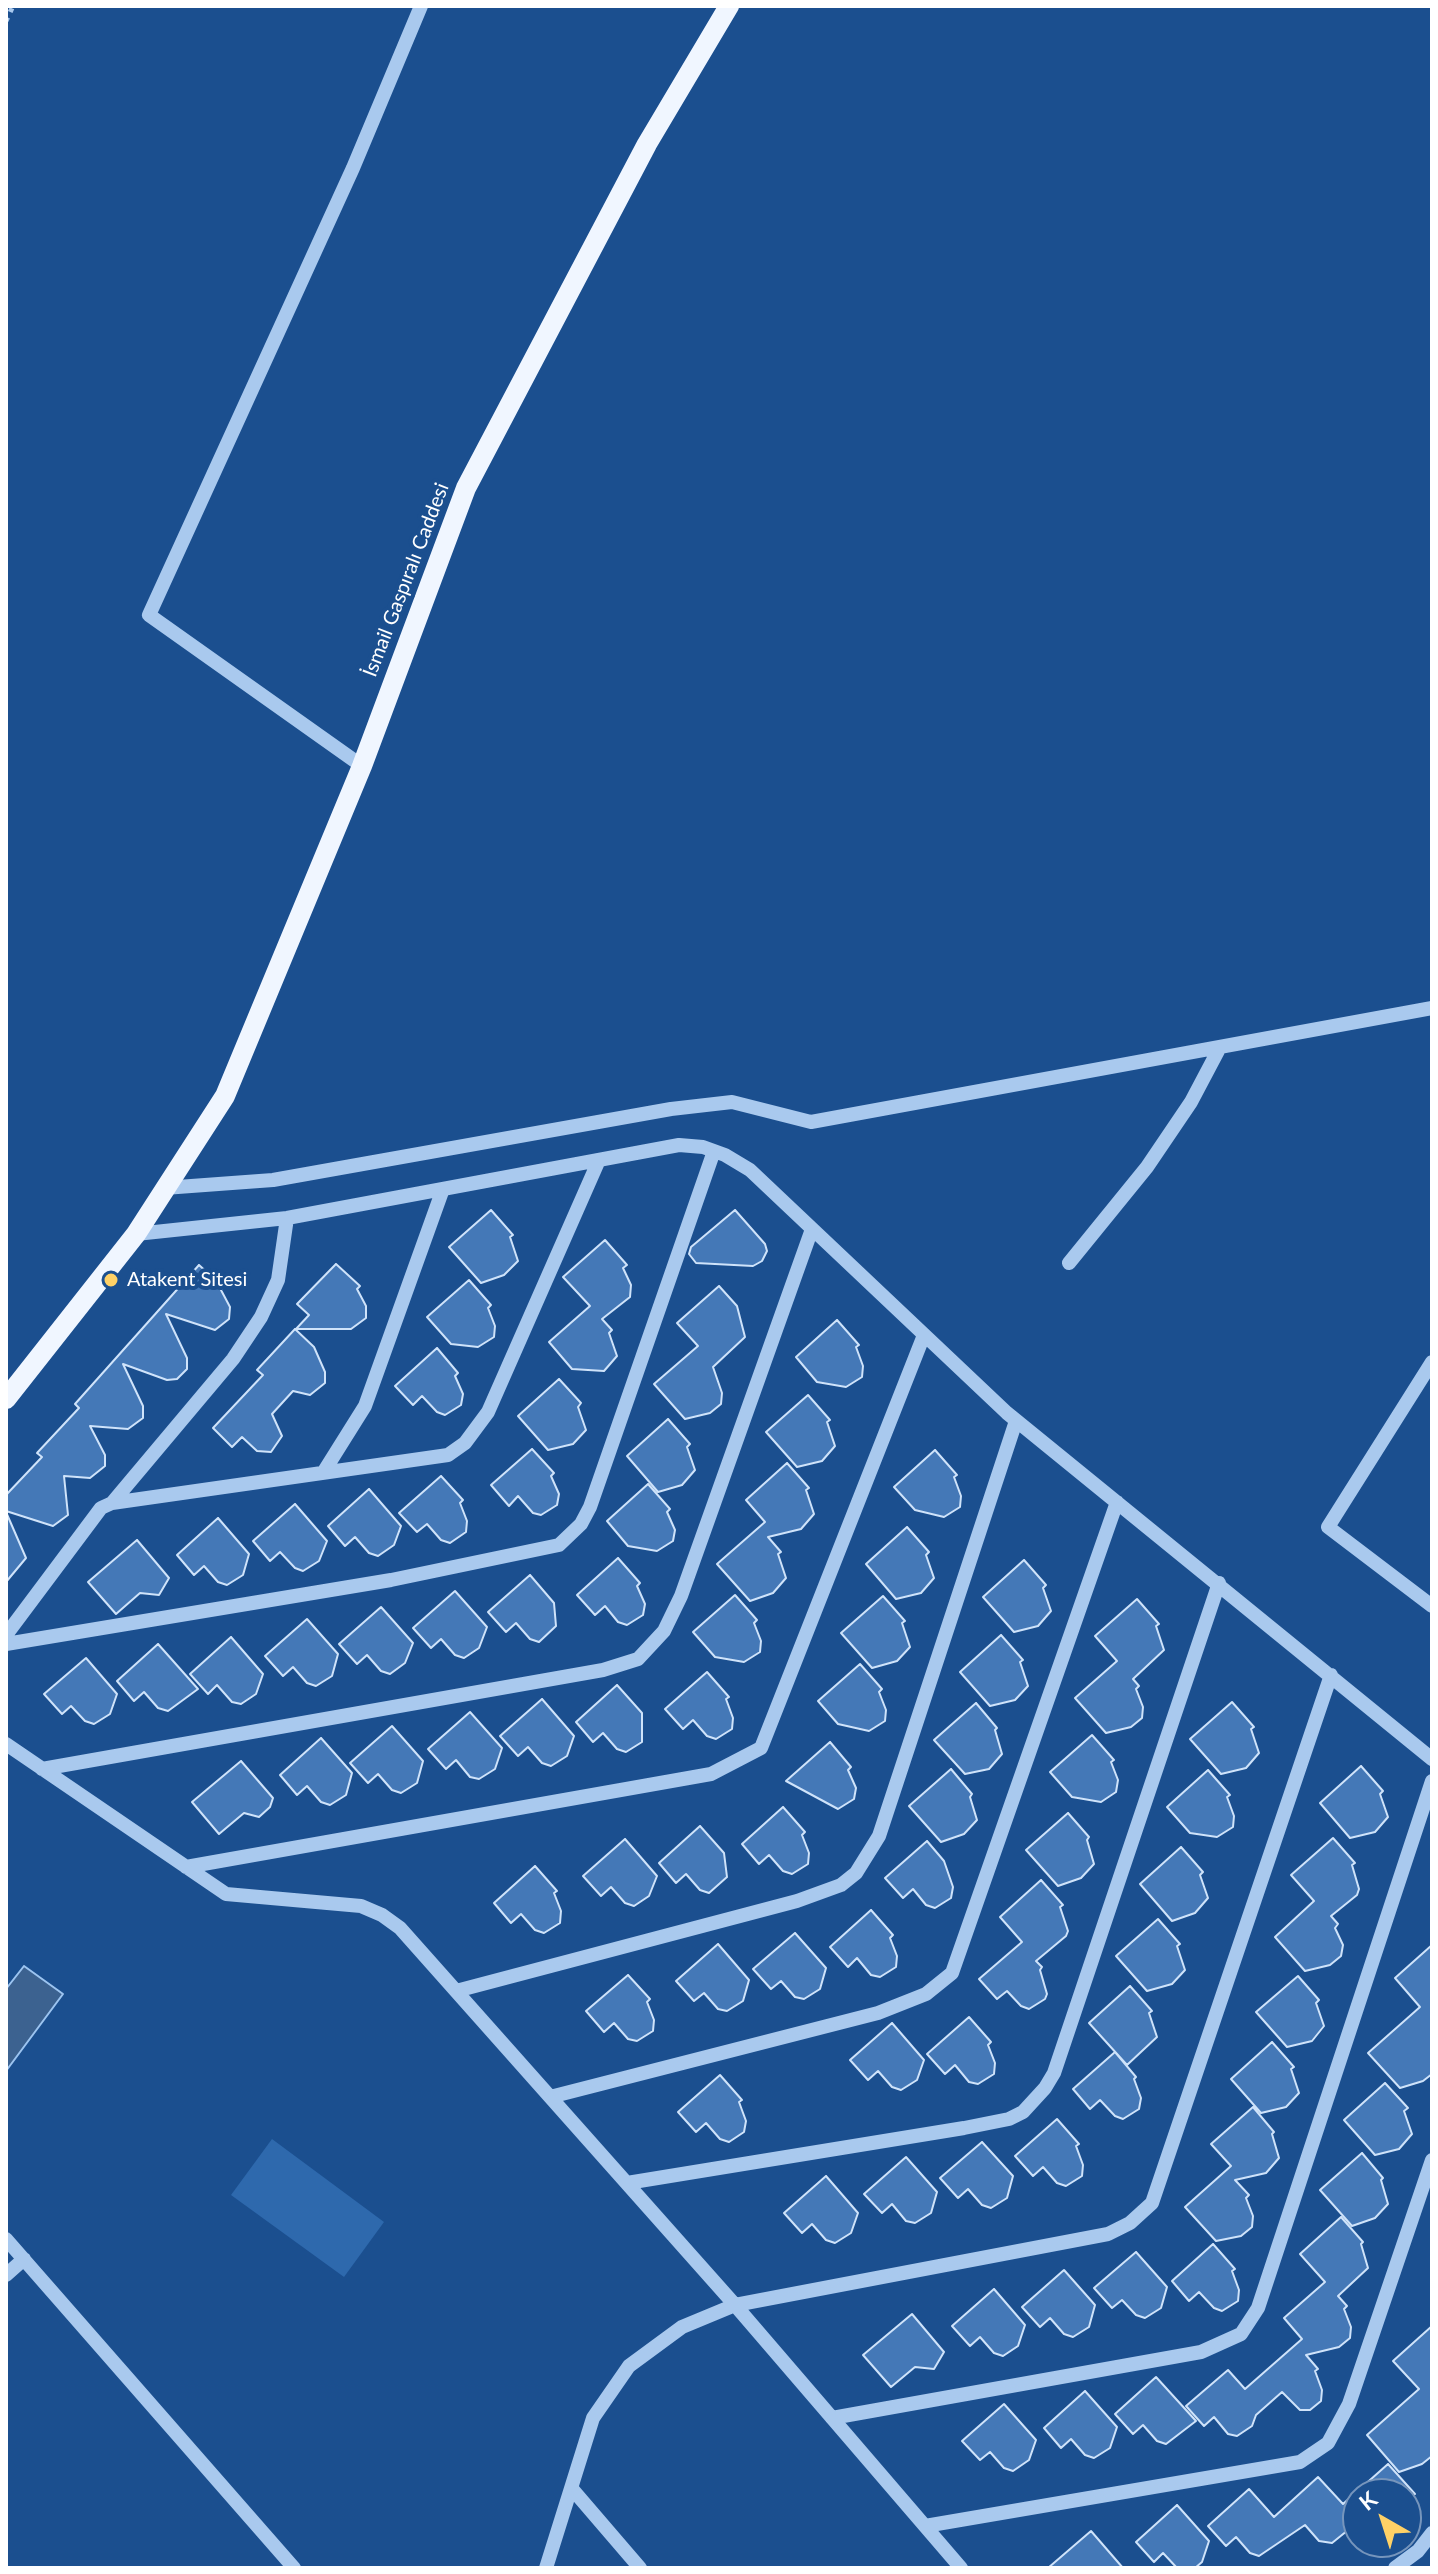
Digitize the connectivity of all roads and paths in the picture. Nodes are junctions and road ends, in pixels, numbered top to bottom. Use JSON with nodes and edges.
{"nodes":[{"id":1,"x":13,"y":6,"type":"edge"},
{"id":2,"x":421,"y":6,"type":"edge"},
{"id":3,"x":729,"y":6,"type":"edge"},
{"id":4,"x":6,"y":21,"type":"edge"},
{"id":5,"x":362,"y":766,"type":"junction"},
{"id":6,"x":1432,"y":1008,"type":"edge"},
{"id":7,"x":1219,"y":1049,"type":"junction"},
{"id":8,"x":714,"y":1151,"type":"junction"},
{"id":9,"x":599,"y":1160,"type":"junction"},
{"id":10,"x":164,"y":1188,"type":"junction"},
{"id":11,"x":443,"y":1189,"type":"junction"},
{"id":12,"x":287,"y":1218,"type":"junction"},
{"id":13,"x":812,"y":1229,"type":"junction"},
{"id":14,"x":136,"y":1234,"type":"junction"},
{"id":15,"x":1069,"y":1263,"type":"dead end"},
{"id":16,"x":924,"y":1335,"type":"junction"},
{"id":17,"x":1432,"y":1362,"type":"edge"},
{"id":18,"x":6,"y":1399,"type":"edge"},
{"id":19,"x":1016,"y":1421,"type":"junction"},
{"id":20,"x":323,"y":1473,"type":"junction"},
{"id":21,"x":1117,"y":1502,"type":"junction"},
{"id":22,"x":112,"y":1503,"type":"junction"},
{"id":23,"x":1219,"y":1583,"type":"junction"},
{"id":24,"x":1432,"y":1606,"type":"edge"},
{"id":25,"x":6,"y":1635,"type":"edge"},
{"id":26,"x":6,"y":1644,"type":"edge"},
{"id":27,"x":1331,"y":1675,"type":"junction"},
{"id":28,"x":6,"y":1744,"type":"edge"},
{"id":29,"x":1432,"y":1759,"type":"edge"},
{"id":30,"x":42,"y":1769,"type":"junction"},
{"id":31,"x":1432,"y":1781,"type":"edge"},
{"id":32,"x":186,"y":1867,"type":"junction"},
{"id":33,"x":456,"y":1991,"type":"junction"},
{"id":34,"x":550,"y":2097,"type":"junction"},
{"id":35,"x":1432,"y":2160,"type":"edge"},
{"id":36,"x":627,"y":2183,"type":"junction"},
{"id":37,"x":6,"y":2239,"type":"edge"},
{"id":38,"x":24,"y":2259,"type":"junction"},
{"id":39,"x":6,"y":2275,"type":"edge"},
{"id":40,"x":735,"y":2305,"type":"junction"},
{"id":41,"x":832,"y":2418,"type":"junction"},
{"id":42,"x":573,"y":2490,"type":"junction"},
{"id":43,"x":925,"y":2526,"type":"junction"},
{"id":44,"x":1432,"y":2533,"type":"edge"},
{"id":45,"x":294,"y":2568,"type":"edge"},
{"id":46,"x":546,"y":2568,"type":"edge"},
{"id":47,"x":640,"y":2568,"type":"edge"},
{"id":48,"x":961,"y":2568,"type":"edge"},
{"id":49,"x":1395,"y":2568,"type":"edge"}],
"edges":[{"from":1,"to":4,"type":"path"},
{"from":2,"to":5,"type":"street"},
{"from":3,"to":5,"type":"main road","name":"İsmail Gaspıralı Caddesi"},
{"from":5,"to":10,"type":"main road","name":"İsmail Gaspıralı Caddesi"},
{"from":6,"to":7,"type":"street"},
{"from":7,"to":10,"type":"street"},
{"from":7,"to":15,"type":"street"},
{"from":8,"to":9,"type":"street"},
{"from":8,"to":13,"type":"street"},
{"from":8,"to":26,"type":"street"},
{"from":9,"to":11,"type":"street"},
{"from":9,"to":20,"type":"street"},
{"from":10,"to":14,"type":"main road","name":"İsmail Gaspıralı Caddesi"},
{"from":11,"to":12,"type":"street"},
{"from":11,"to":20,"type":"street"},
{"from":12,"to":14,"type":"street"},
{"from":12,"to":22,"type":"street"},
{"from":13,"to":16,"type":"street"},
{"from":13,"to":30,"type":"street"},
{"from":14,"to":18,"type":"main road","name":"İsmail Gaspıralı Caddesi"},
{"from":16,"to":19,"type":"street"},
{"from":16,"to":32,"type":"street"},
{"from":17,"to":24,"type":"street"},
{"from":19,"to":21,"type":"street"},
{"from":19,"to":33,"type":"street"},
{"from":20,"to":22,"type":"street"},
{"from":21,"to":23,"type":"street"},
{"from":21,"to":34,"type":"street"},
{"from":22,"to":25,"type":"street"},
{"from":23,"to":27,"type":"street"},
{"from":23,"to":36,"type":"street"},
{"from":27,"to":29,"type":"street"},
{"from":27,"to":40,"type":"street"},
{"from":28,"to":30,"type":"street"},
{"from":30,"to":32,"type":"street"},
{"from":31,"to":41,"type":"street"},
{"from":32,"to":33,"type":"street"},
{"from":33,"to":34,"type":"street"},
{"from":34,"to":36,"type":"street"},
{"from":35,"to":43,"type":"street"},
{"from":36,"to":40,"type":"street"},
{"from":37,"to":38,"type":"street"},
{"from":38,"to":39,"type":"street"},
{"from":38,"to":45,"type":"street"},
{"from":40,"to":41,"type":"street"},
{"from":40,"to":42,"type":"street"},
{"from":41,"to":43,"type":"street"},
{"from":42,"to":46,"type":"street"},
{"from":42,"to":47,"type":"street"},
{"from":43,"to":48,"type":"street"},
{"from":44,"to":49,"type":"street"}]}
